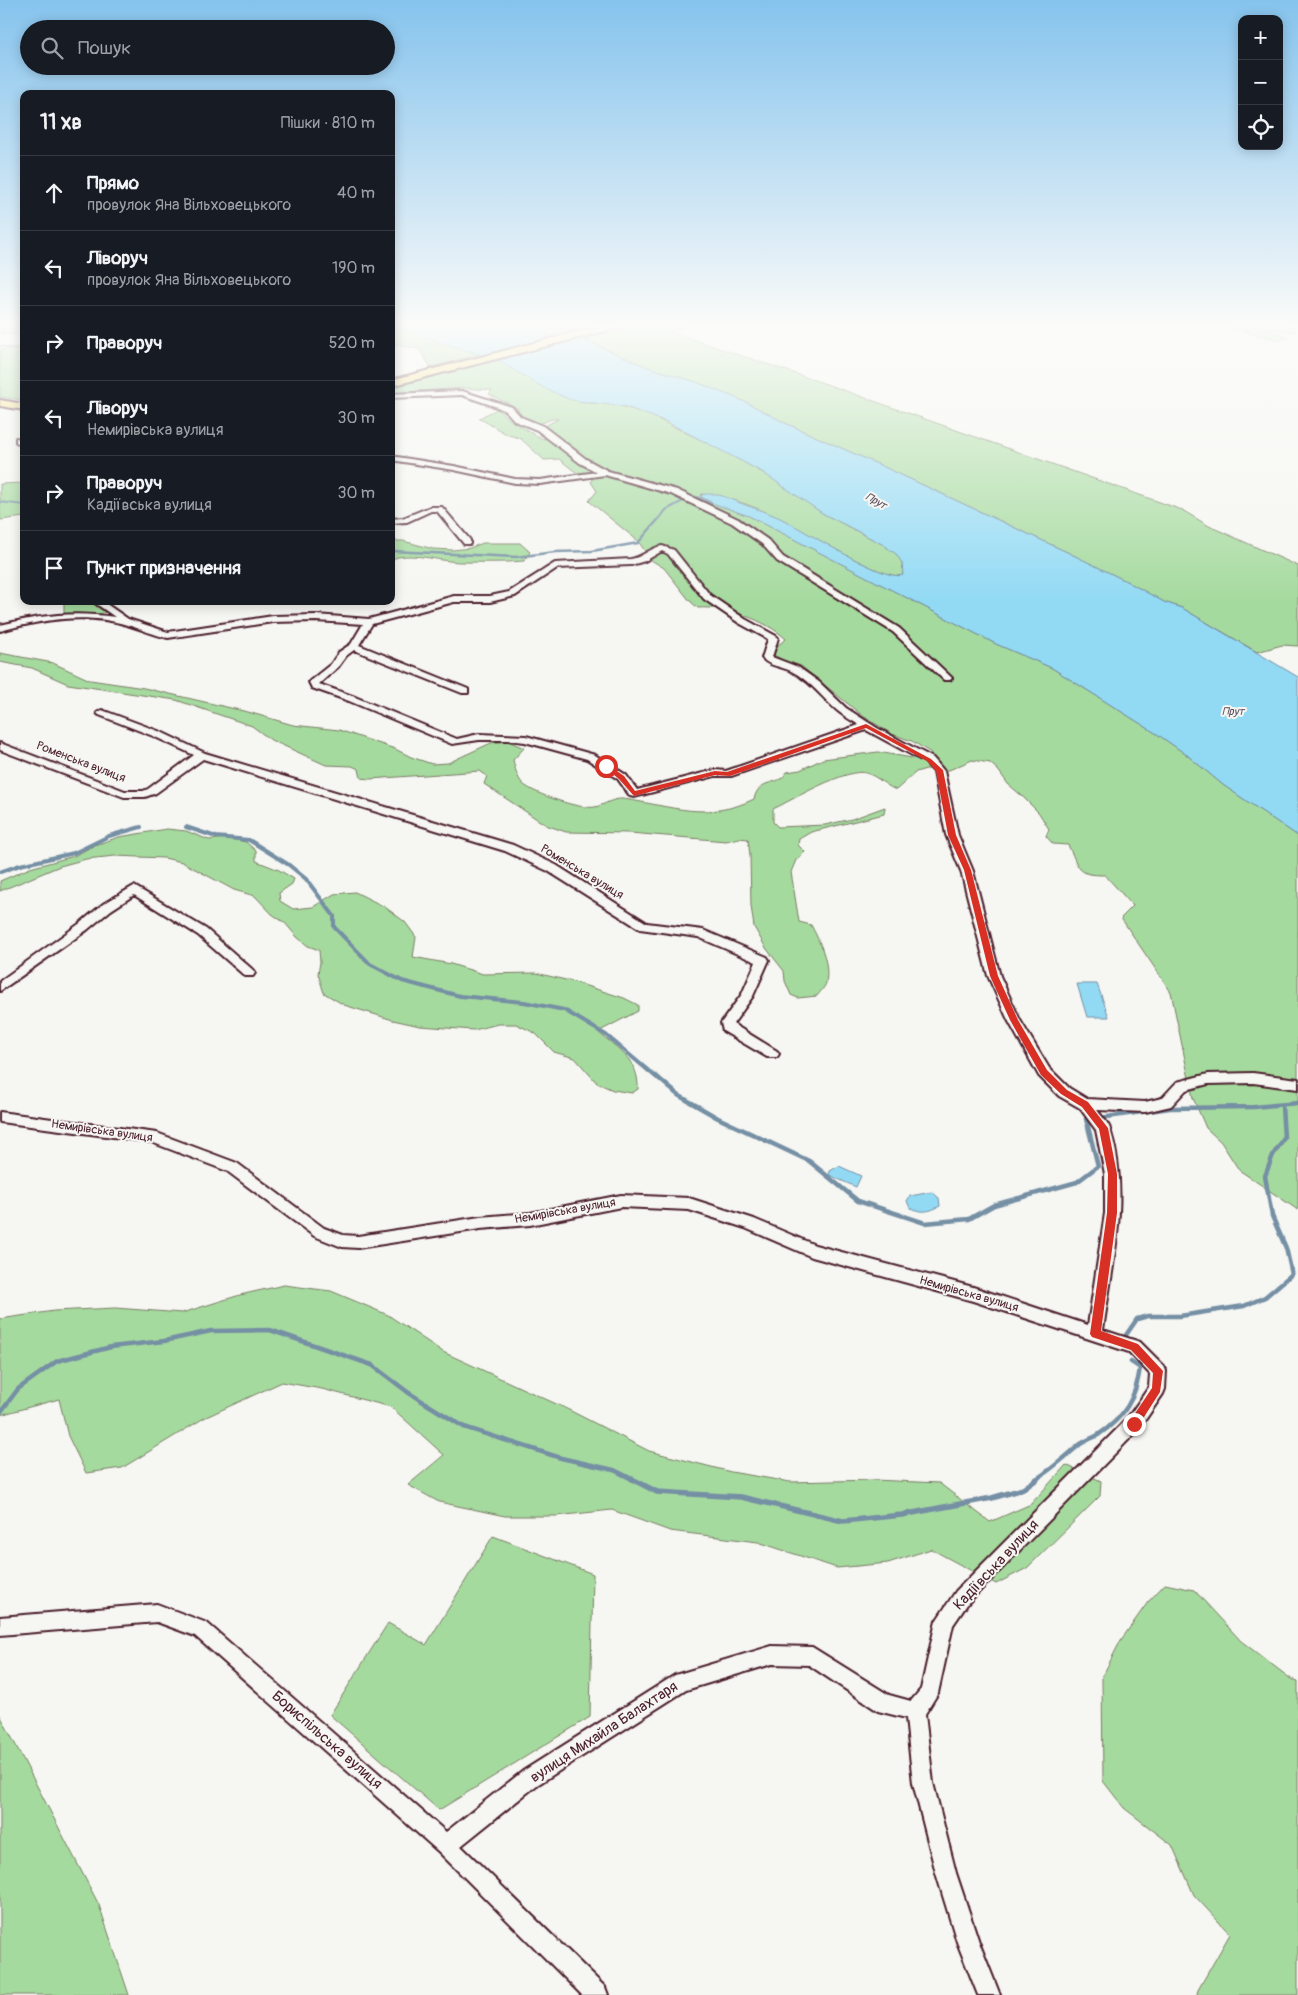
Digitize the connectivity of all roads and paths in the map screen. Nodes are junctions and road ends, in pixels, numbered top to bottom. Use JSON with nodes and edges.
{"nodes":[{"id":1,"x":515,"y":416,"type":"edge"},
{"id":2,"x":395,"y":459,"type":"edge"},
{"id":3,"x":604,"y":473,"type":"junction"},
{"id":4,"x":395,"y":521,"type":"edge"},
{"id":5,"x":467,"y":542,"type":"dead end"},
{"id":6,"x":102,"y":605,"type":"edge"},
{"id":7,"x":128,"y":622,"type":"junction"},
{"id":8,"x":368,"y":622,"type":"junction"},
{"id":9,"x":0,"y":628,"type":"edge"},
{"id":10,"x":354,"y":646,"type":"junction"},
{"id":11,"x":947,"y":678,"type":"dead end"},
{"id":12,"x":465,"y":691,"type":"dead end"},
{"id":13,"x":102,"y":713,"type":"dead end"},
{"id":14,"x":866,"y":726,"type":"junction"},
{"id":15,"x":0,"y":746,"type":"edge"},
{"id":16,"x":201,"y":755,"type":"junction"},
{"id":17,"x":249,"y":973,"type":"dead end"},
{"id":18,"x":0,"y":987,"type":"edge"},
{"id":19,"x":772,"y":1054,"type":"dead end"},
{"id":20,"x":1298,"y":1084,"type":"edge"},
{"id":21,"x":1087,"y":1107,"type":"junction"},
{"id":22,"x":0,"y":1117,"type":"edge"},
{"id":23,"x":1095,"y":1334,"type":"junction"},
{"id":24,"x":1158,"y":1371,"type":"joint"},
{"id":25,"x":0,"y":1626,"type":"edge"},
{"id":26,"x":915,"y":1711,"type":"junction"},
{"id":27,"x":446,"y":1845,"type":"junction"},
{"id":28,"x":597,"y":1995,"type":"edge"},
{"id":29,"x":989,"y":1995,"type":"edge"}],
"edges":[{"from":1,"to":3,"type":"street"},
{"from":2,"to":3,"type":"street"},
{"from":3,"to":11,"type":"street"},
{"from":4,"to":5,"type":"street"},
{"from":6,"to":7,"type":"street"},
{"from":7,"to":8,"type":"street"},
{"from":7,"to":9,"type":"street"},
{"from":8,"to":10,"type":"street"},
{"from":8,"to":14,"type":"street"},
{"from":10,"to":12,"type":"street"},
{"from":10,"to":14,"type":"street"},
{"from":13,"to":16,"type":"street","name":"Роменська вулиця"},
{"from":14,"to":21,"type":"street"},
{"from":15,"to":16,"type":"street","name":"Роменська вулиця"},
{"from":16,"to":19,"type":"street","name":"Роменська вулиця"},
{"from":17,"to":18,"type":"street"},
{"from":20,"to":21,"type":"street"},
{"from":21,"to":23,"type":"street"},
{"from":22,"to":23,"type":"street","name":"Немирівська вулиця"},
{"from":23,"to":24,"type":"street","name":"Немирівська вулиця"},
{"from":24,"to":26,"type":"street","name":"Кадіївська вулиця"},
{"from":25,"to":27,"type":"street","name":"Бориспільська вулиця"},
{"from":26,"to":27,"type":"street","name":"вулиця Михайла Балахтаря"},
{"from":26,"to":29,"type":"street"},
{"from":27,"to":28,"type":"street","name":"Бориспільська вулиця"}]}
